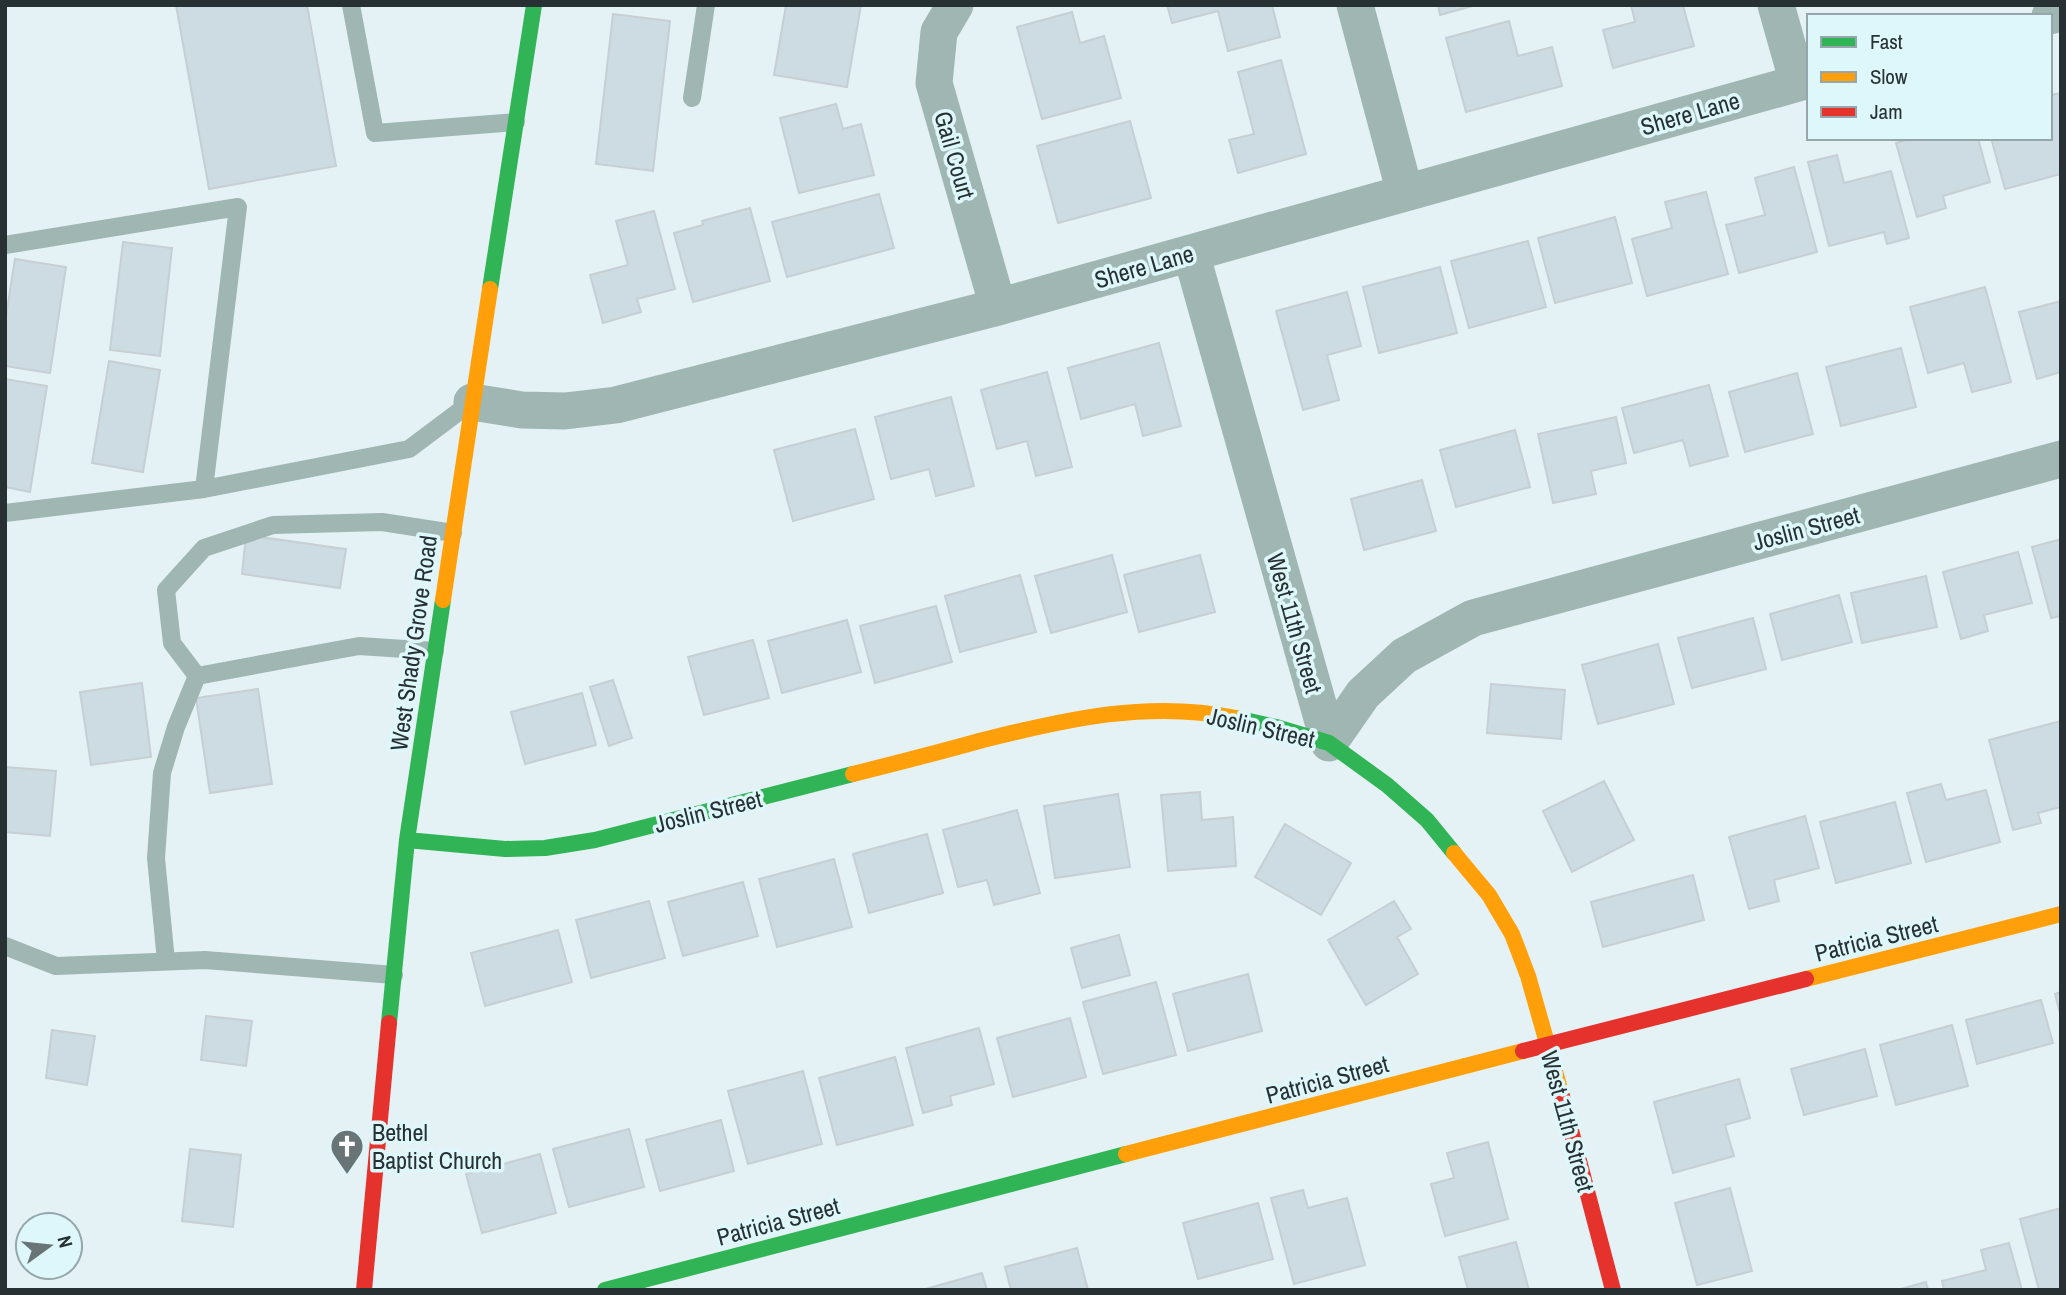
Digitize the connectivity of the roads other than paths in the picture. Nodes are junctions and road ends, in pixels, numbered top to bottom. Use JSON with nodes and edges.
{"nodes":[{"id":1,"x":351,"y":5,"type":"edge"},
{"id":2,"x":534,"y":5,"type":"edge"},
{"id":3,"x":706,"y":5,"type":"edge"},
{"id":4,"x":955,"y":5,"type":"edge"},
{"id":5,"x":1355,"y":5,"type":"edge"},
{"id":6,"x":1776,"y":5,"type":"edge"},
{"id":7,"x":1804,"y":81,"type":"edge"},
{"id":8,"x":692,"y":98,"type":"dead end"},
{"id":9,"x":516,"y":121,"type":"junction"},
{"id":10,"x":1405,"y":193,"type":"junction"},
{"id":11,"x":5,"y":245,"type":"edge"},
{"id":12,"x":1191,"y":253,"type":"junction"},
{"id":13,"x":998,"y":307,"type":"junction"},
{"id":14,"x":472,"y":401,"type":"junction"},
{"id":15,"x":2061,"y":459,"type":"edge"},
{"id":16,"x":204,"y":489,"type":"junction"},
{"id":17,"x":5,"y":513,"type":"edge"},
{"id":18,"x":453,"y":533,"type":"junction"},
{"id":19,"x":435,"y":651,"type":"junction"},
{"id":20,"x":197,"y":676,"type":"junction"},
{"id":21,"x":1329,"y":743,"type":"junction"},
{"id":22,"x":407,"y":840,"type":"junction"},
{"id":23,"x":2061,"y":914,"type":"edge"},
{"id":24,"x":5,"y":946,"type":"edge"},
{"id":25,"x":166,"y":961,"type":"junction"},
{"id":26,"x":394,"y":975,"type":"junction"},
{"id":27,"x":1548,"y":1044,"type":"junction"},
{"id":28,"x":364,"y":1290,"type":"edge"},
{"id":29,"x":605,"y":1290,"type":"edge"},
{"id":30,"x":1613,"y":1290,"type":"edge"}],
"edges":[{"from":1,"to":9,"type":"lane"},
{"from":2,"to":9,"type":"street","name":"West Shady Grove Road"},
{"from":3,"to":8,"type":"lane"},
{"from":4,"to":13,"type":"street","name":"Gail Court"},
{"from":5,"to":10,"type":"street"},
{"from":6,"to":7,"type":"street"},
{"from":7,"to":10,"type":"street","name":"Shere Lane"},
{"from":9,"to":14,"type":"street","name":"West Shady Grove Road"},
{"from":10,"to":12,"type":"street","name":"Shere Lane"},
{"from":11,"to":16,"type":"lane"},
{"from":12,"to":13,"type":"street","name":"Shere Lane"},
{"from":12,"to":21,"type":"street","name":"West 11th Street"},
{"from":13,"to":14,"type":"street","name":"Shere Lane"},
{"from":14,"to":16,"type":"lane"},
{"from":14,"to":18,"type":"street","name":"West Shady Grove Road"},
{"from":15,"to":21,"type":"street","name":"Joslin Street"},
{"from":16,"to":17,"type":"lane"},
{"from":18,"to":19,"type":"street","name":"West Shady Grove Road"},
{"from":18,"to":20,"type":"lane"},
{"from":19,"to":20,"type":"lane"},
{"from":19,"to":22,"type":"street","name":"West Shady Grove Road"},
{"from":20,"to":25,"type":"lane"},
{"from":21,"to":22,"type":"street","name":"Joslin Street"},
{"from":21,"to":27,"type":"street","name":"West 11th Street"},
{"from":22,"to":26,"type":"street","name":"West Shady Grove Road"},
{"from":23,"to":27,"type":"street","name":"Patricia Street"},
{"from":24,"to":25,"type":"lane"},
{"from":25,"to":26,"type":"lane"},
{"from":26,"to":28,"type":"street","name":"West Shady Grove Road"},
{"from":27,"to":29,"type":"street","name":"Patricia Street"},
{"from":27,"to":30,"type":"street","name":"West 11th Street"}]}
